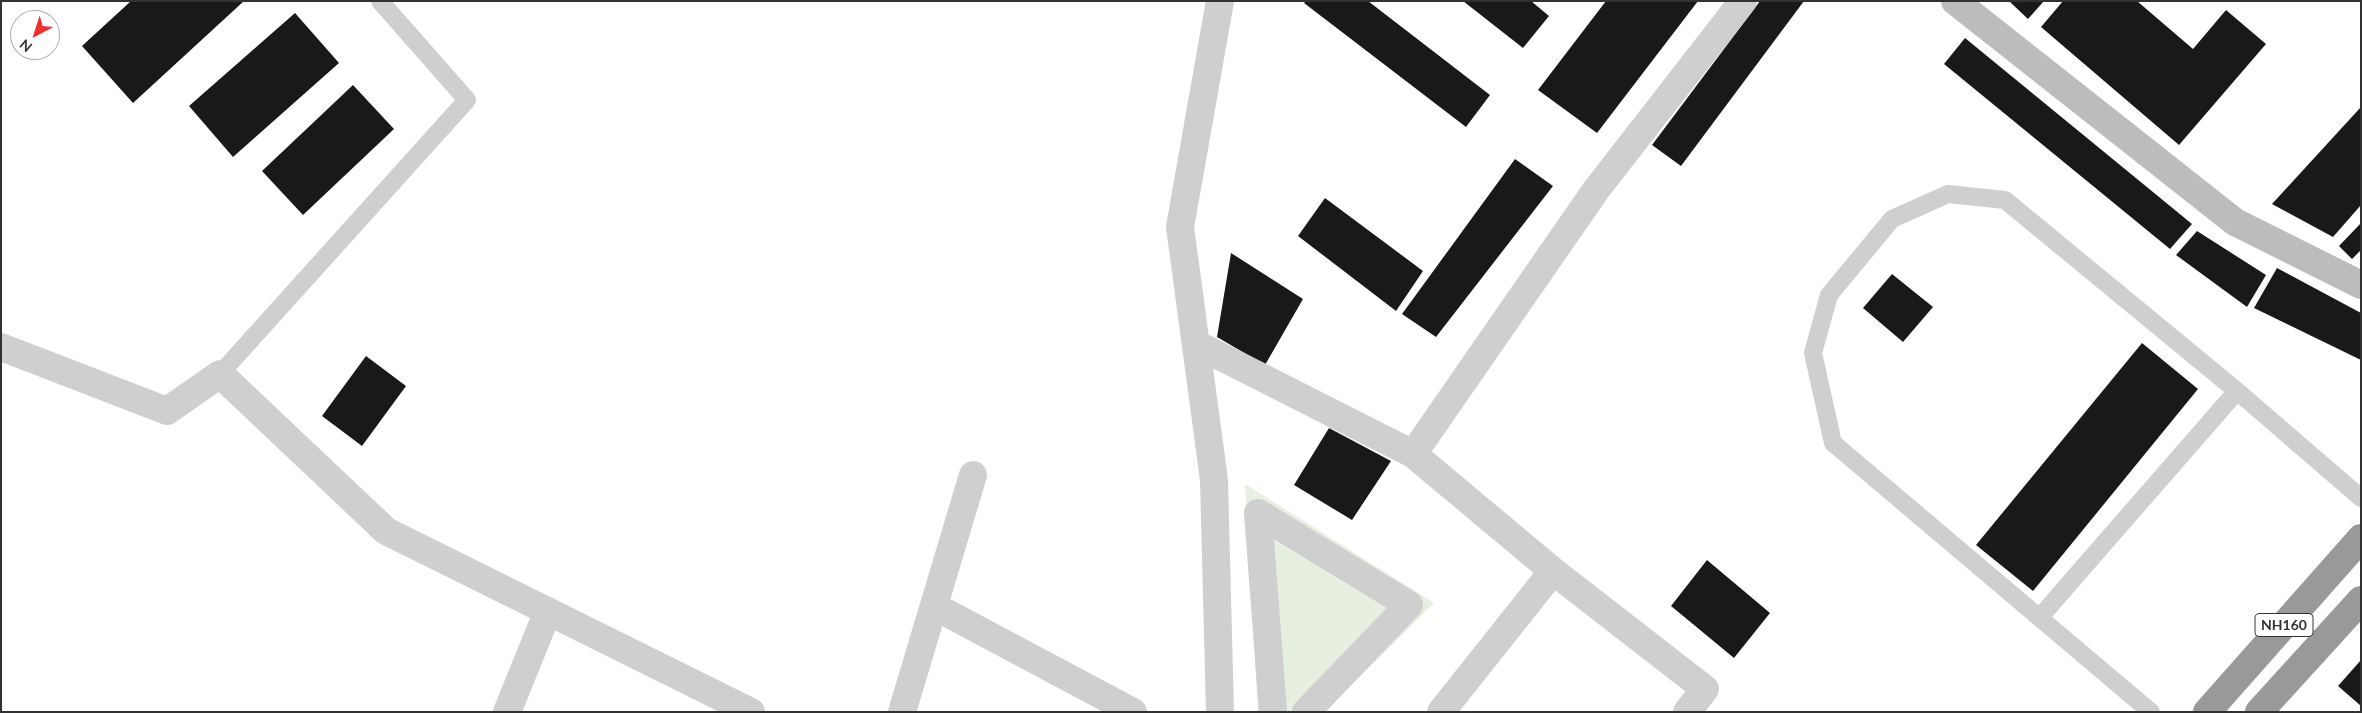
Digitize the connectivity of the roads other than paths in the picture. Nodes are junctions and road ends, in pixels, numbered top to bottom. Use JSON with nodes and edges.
{"nodes":[{"id":1,"x":380,"y":1,"type":"edge"},
{"id":2,"x":1220,"y":1,"type":"edge"},
{"id":3,"x":1743,"y":1,"type":"edge"},
{"id":4,"x":1955,"y":1,"type":"edge"},
{"id":5,"x":2361,"y":284,"type":"edge"},
{"id":6,"x":1196,"y":344,"type":"junction"},
{"id":7,"x":1,"y":347,"type":"edge"},
{"id":8,"x":220,"y":374,"type":"junction"},
{"id":9,"x":2238,"y":391,"type":"junction"},
{"id":10,"x":1413,"y":454,"type":"junction"},
{"id":11,"x":973,"y":475,"type":"dead end"},
{"id":12,"x":2361,"y":498,"type":"edge"},
{"id":13,"x":2361,"y":538,"type":"edge"},
{"id":14,"x":1553,"y":571,"type":"junction"},
{"id":15,"x":2361,"y":600,"type":"edge"},
{"id":16,"x":934,"y":606,"type":"junction"},
{"id":17,"x":548,"y":611,"type":"junction"},
{"id":18,"x":2040,"y":617,"type":"junction"},
{"id":19,"x":507,"y":712,"type":"edge"},
{"id":20,"x":750,"y":712,"type":"edge"},
{"id":21,"x":902,"y":712,"type":"edge"},
{"id":22,"x":1133,"y":712,"type":"edge"},
{"id":23,"x":1220,"y":712,"type":"edge"},
{"id":24,"x":1273,"y":712,"type":"edge"},
{"id":25,"x":1306,"y":712,"type":"edge"},
{"id":26,"x":1441,"y":712,"type":"edge"},
{"id":27,"x":1686,"y":712,"type":"edge"},
{"id":28,"x":2152,"y":712,"type":"edge"},
{"id":29,"x":2207,"y":712,"type":"edge"},
{"id":30,"x":2259,"y":712,"type":"edge"}],
"edges":[{"from":1,"to":8,"type":"lane"},
{"from":2,"to":6,"type":"street"},
{"from":3,"to":10,"type":"street"},
{"from":4,"to":5,"type":"main road"},
{"from":6,"to":10,"type":"street"},
{"from":6,"to":23,"type":"street"},
{"from":7,"to":8,"type":"street"},
{"from":8,"to":17,"type":"street"},
{"from":9,"to":12,"type":"lane"},
{"from":9,"to":18,"type":"lane"},
{"from":9,"to":18,"type":"lane"},
{"from":10,"to":14,"type":"street"},
{"from":11,"to":16,"type":"street"},
{"from":13,"to":29,"type":"highway","number":"NH160"},
{"from":14,"to":26,"type":"street"},
{"from":14,"to":27,"type":"street"},
{"from":15,"to":30,"type":"highway","number":"NH160"},
{"from":16,"to":21,"type":"street"},
{"from":16,"to":22,"type":"street"},
{"from":17,"to":19,"type":"street"},
{"from":17,"to":20,"type":"street"},
{"from":18,"to":28,"type":"lane"},
{"from":24,"to":25,"type":"street"}]}
